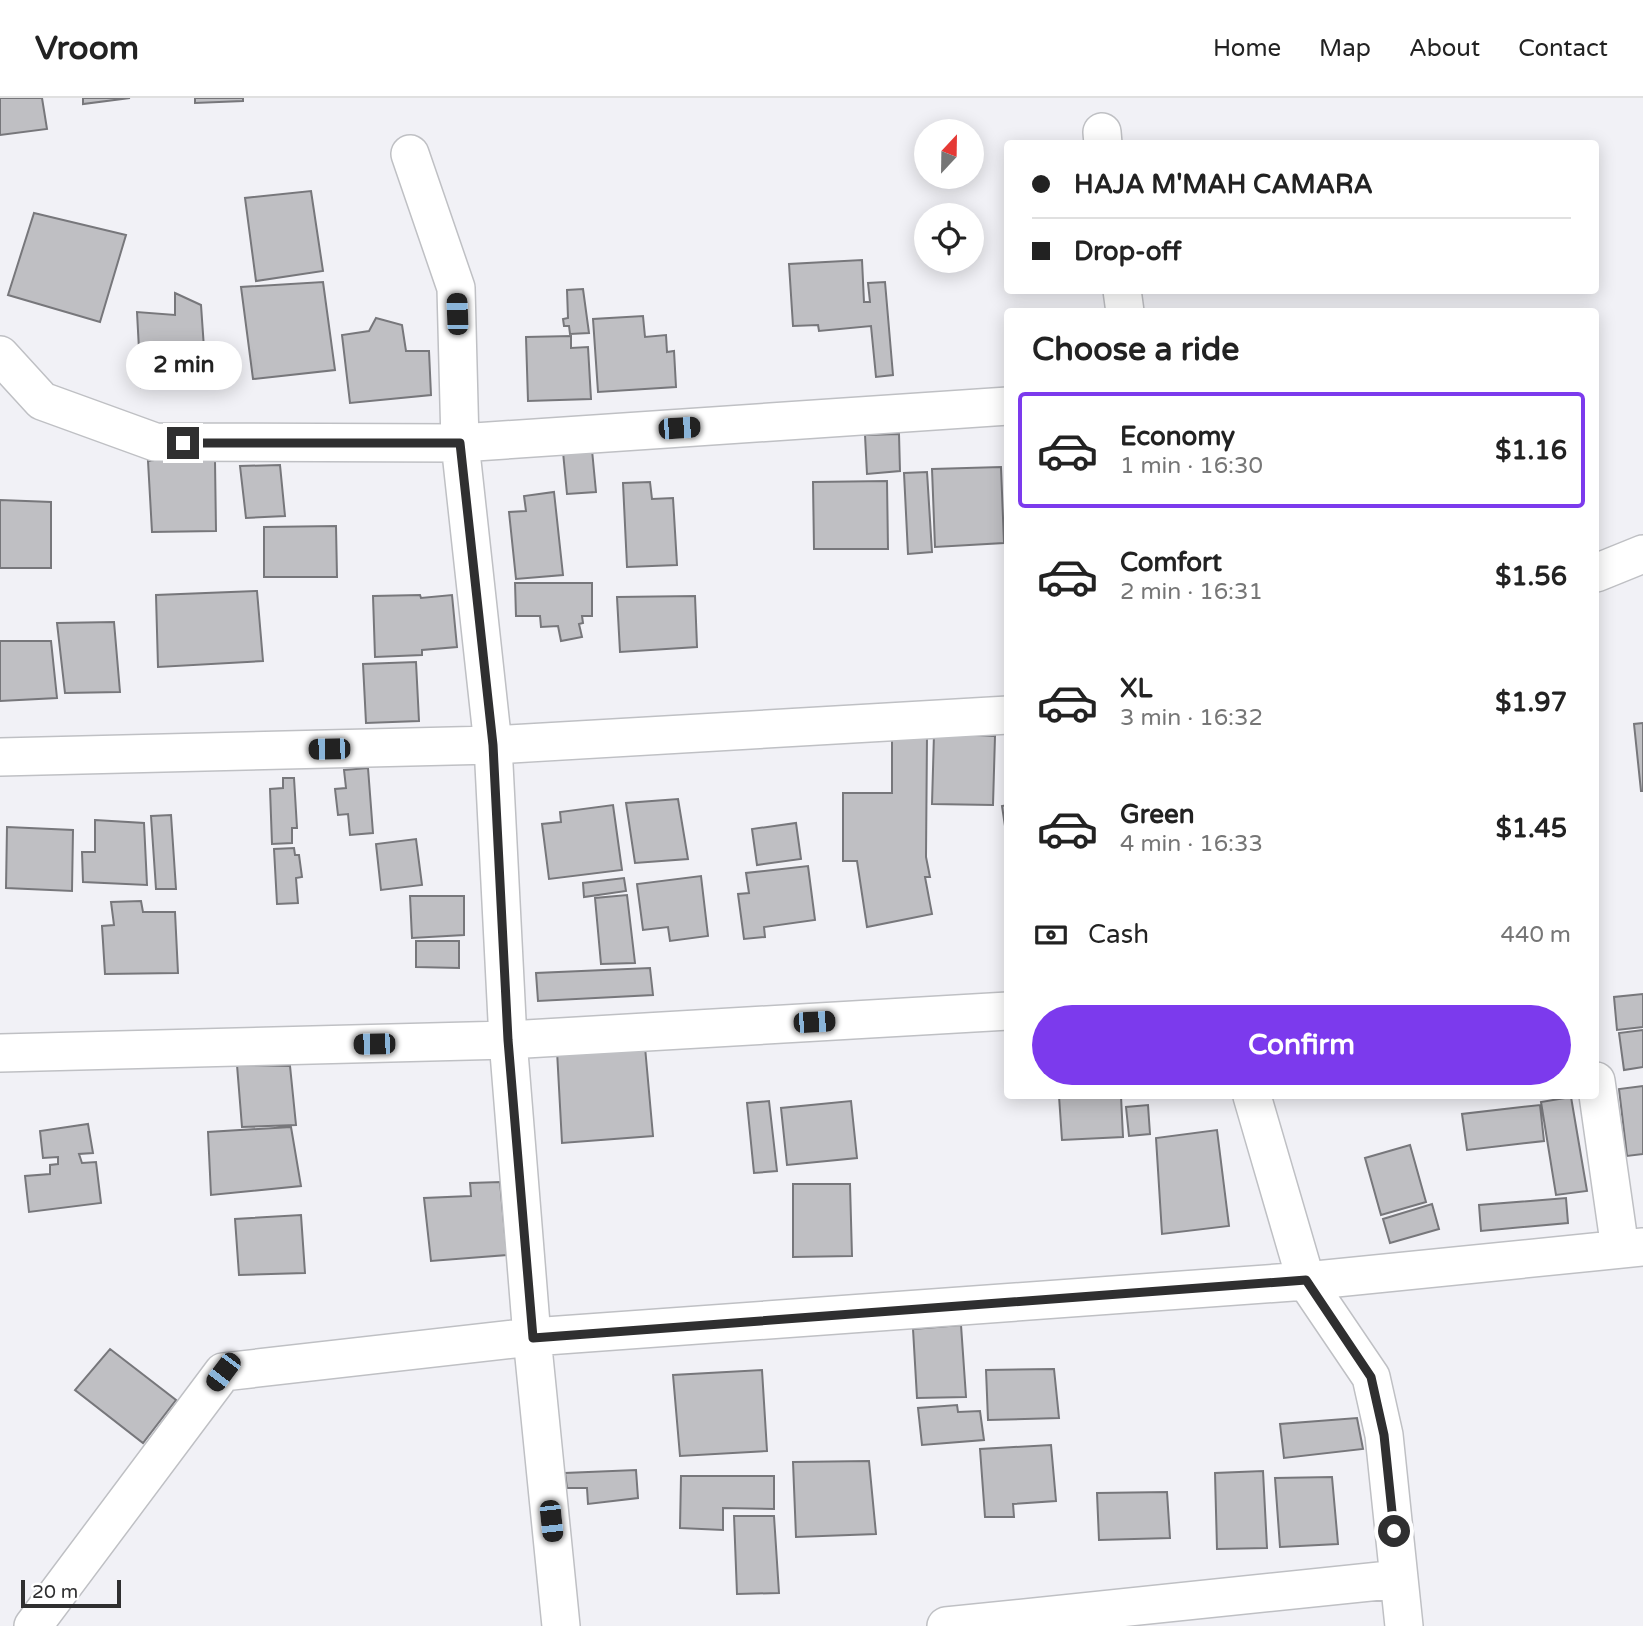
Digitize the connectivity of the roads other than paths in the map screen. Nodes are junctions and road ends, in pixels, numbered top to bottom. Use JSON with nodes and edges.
{"nodes":[{"id":1,"x":410,"y":154,"type":"dead end"},
{"id":2,"x":0,"y":355,"type":"edge"},
{"id":3,"x":1004,"y":406,"type":"edge"},
{"id":4,"x":460,"y":443,"type":"junction"},
{"id":5,"x":1643,"y":554,"type":"edge"},
{"id":6,"x":1599,"y":572,"type":"edge"},
{"id":7,"x":1004,"y":715,"type":"edge"},
{"id":8,"x":493,"y":745,"type":"junction"},
{"id":9,"x":0,"y":757,"type":"edge"},
{"id":10,"x":1004,"y":1011,"type":"edge"},
{"id":11,"x":508,"y":1040,"type":"junction"},
{"id":12,"x":0,"y":1053,"type":"edge"},
{"id":13,"x":1599,"y":1095,"type":"edge"},
{"id":14,"x":1253,"y":1099,"type":"edge"},
{"id":15,"x":1632,"y":1248,"type":"edge"},
{"id":16,"x":1306,"y":1280,"type":"junction"},
{"id":17,"x":533,"y":1338,"type":"junction"},
{"id":18,"x":1399,"y":1579,"type":"junction"},
{"id":19,"x":33,"y":1626,"type":"edge"},
{"id":20,"x":561,"y":1626,"type":"edge"},
{"id":21,"x":946,"y":1626,"type":"edge"},
{"id":22,"x":1404,"y":1626,"type":"edge"}],
"edges":[{"from":1,"to":4,"type":"street"},
{"from":2,"to":4,"type":"street"},
{"from":3,"to":4,"type":"street"},
{"from":4,"to":8,"type":"street"},
{"from":5,"to":6,"type":"street"},
{"from":7,"to":8,"type":"street"},
{"from":8,"to":9,"type":"street"},
{"from":8,"to":11,"type":"street"},
{"from":10,"to":11,"type":"street"},
{"from":11,"to":12,"type":"street"},
{"from":11,"to":17,"type":"street"},
{"from":13,"to":15,"type":"street"},
{"from":14,"to":16,"type":"street"},
{"from":15,"to":16,"type":"street"},
{"from":16,"to":17,"type":"street"},
{"from":16,"to":18,"type":"street"},
{"from":17,"to":19,"type":"street"},
{"from":17,"to":20,"type":"street"},
{"from":18,"to":21,"type":"street"},
{"from":18,"to":22,"type":"street"}]}
